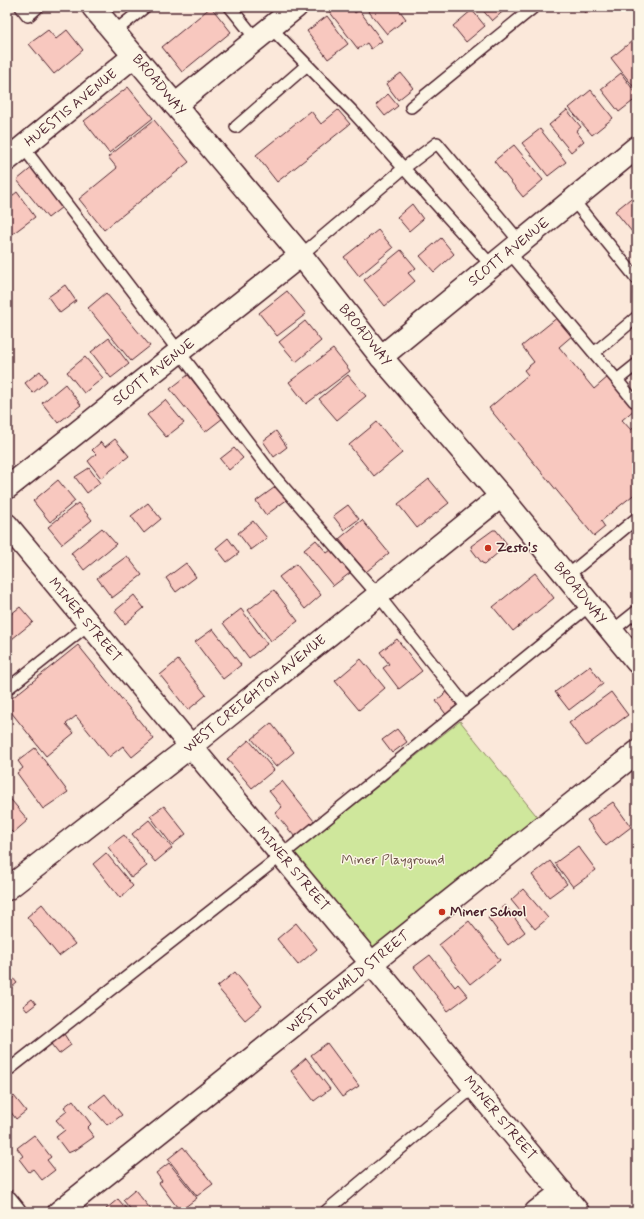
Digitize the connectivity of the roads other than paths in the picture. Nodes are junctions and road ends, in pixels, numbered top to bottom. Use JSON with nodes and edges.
{"nodes":[{"id":1,"x":21,"y":7,"type":"edge"},
{"id":2,"x":38,"y":7,"type":"edge"},
{"id":3,"x":93,"y":7,"type":"edge"},
{"id":4,"x":145,"y":7,"type":"edge"},
{"id":5,"x":230,"y":7,"type":"edge"},
{"id":6,"x":296,"y":7,"type":"edge"},
{"id":7,"x":534,"y":7,"type":"edge"},
{"id":8,"x":114,"y":32,"type":"junction"},
{"id":9,"x":263,"y":33,"type":"junction"},
{"id":10,"x":134,"y":56,"type":"junction"},
{"id":11,"x":307,"y":65,"type":"junction"},
{"id":12,"x":175,"y":105,"type":"junction"},
{"id":13,"x":411,"y":107,"type":"dead end"},
{"id":14,"x":236,"y":127,"type":"dead end"},
{"id":15,"x":637,"y":147,"type":"edge"},
{"id":16,"x":15,"y":154,"type":"edge"},
{"id":17,"x":404,"y":168,"type":"junction"},
{"id":18,"x":573,"y":200,"type":"junction"},
{"id":19,"x":515,"y":248,"type":"junction"},
{"id":20,"x":300,"y":255,"type":"junction"},
{"id":21,"x":492,"y":266,"type":"junction"},
{"id":22,"x":637,"y":279,"type":"edge"},
{"id":23,"x":637,"y":318,"type":"edge"},
{"id":24,"x":179,"y":352,"type":"junction"},
{"id":25,"x":594,"y":353,"type":"junction"},
{"id":26,"x":381,"y":357,"type":"junction"},
{"id":27,"x":637,"y":364,"type":"edge"},
{"id":28,"x":617,"y":380,"type":"junction"},
{"id":29,"x":637,"y":401,"type":"edge"},
{"id":30,"x":7,"y":488,"type":"edge"},
{"id":31,"x":501,"y":496,"type":"junction"},
{"id":32,"x":637,"y":518,"type":"edge"},
{"id":33,"x":7,"y":525,"type":"edge"},
{"id":34,"x":567,"y":576,"type":"junction"},
{"id":35,"x":378,"y":595,"type":"junction"},
{"id":36,"x":590,"y":605,"type":"junction"},
{"id":37,"x":637,"y":611,"type":"edge"},
{"id":38,"x":89,"y":624,"type":"junction"},
{"id":39,"x":612,"y":631,"type":"junction"},
{"id":40,"x":637,"y":662,"type":"edge"},
{"id":41,"x":7,"y":689,"type":"edge"},
{"id":42,"x":466,"y":706,"type":"junction"},
{"id":43,"x":191,"y":746,"type":"junction"},
{"id":44,"x":637,"y":752,"type":"edge"},
{"id":45,"x":282,"y":855,"type":"junction"},
{"id":46,"x":7,"y":889,"type":"edge"},
{"id":47,"x":372,"y":963,"type":"junction"},
{"id":48,"x":7,"y":1071,"type":"edge"},
{"id":49,"x":474,"y":1087,"type":"junction"},
{"id":50,"x":562,"y":1192,"type":"junction"},
{"id":51,"x":7,"y":1202,"type":"edge"},
{"id":52,"x":15,"y":1212,"type":"edge"},
{"id":53,"x":59,"y":1212,"type":"edge"},
{"id":54,"x":325,"y":1212,"type":"edge"},
{"id":55,"x":536,"y":1212,"type":"edge"},
{"id":56,"x":578,"y":1212,"type":"edge"}],
"edges":[{"from":1,"to":2,"type":"lane"},
{"from":3,"to":8,"type":"street","name":"BROADWAY"},
{"from":4,"to":8,"type":"lane"},
{"from":5,"to":9,"type":"lane"},
{"from":6,"to":9,"type":"street"},
{"from":7,"to":13,"type":"lane"},
{"from":8,"to":10,"type":"street","name":"BROADWAY"},
{"from":9,"to":11,"type":"lane"},
{"from":9,"to":12,"type":"street"},
{"from":10,"to":12,"type":"street","name":"BROADWAY"},
{"from":10,"to":16,"type":"street","name":"HUESTIS AVENUE"},
{"from":11,"to":14,"type":"lane"},
{"from":11,"to":17,"type":"lane"},
{"from":12,"to":20,"type":"street","name":"BROADWAY"},
{"from":15,"to":18,"type":"street","name":"SCOTT AVENUE"},
{"from":16,"to":24,"type":"lane"},
{"from":17,"to":19,"type":"lane"},
{"from":17,"to":20,"type":"lane"},
{"from":17,"to":21,"type":"lane"},
{"from":18,"to":19,"type":"street","name":"SCOTT AVENUE"},
{"from":18,"to":22,"type":"lane"},
{"from":19,"to":21,"type":"street","name":"SCOTT AVENUE"},
{"from":19,"to":25,"type":"lane"},
{"from":20,"to":24,"type":"street","name":"SCOTT AVENUE"},
{"from":20,"to":26,"type":"street","name":"BROADWAY"},
{"from":21,"to":26,"type":"street","name":"SCOTT AVENUE"},
{"from":23,"to":25,"type":"lane"},
{"from":24,"to":30,"type":"street","name":"SCOTT AVENUE"},
{"from":24,"to":35,"type":"lane"},
{"from":25,"to":28,"type":"lane"},
{"from":26,"to":31,"type":"street","name":"BROADWAY"},
{"from":27,"to":28,"type":"lane"},
{"from":28,"to":29,"type":"lane"},
{"from":31,"to":34,"type":"street","name":"BROADWAY"},
{"from":31,"to":35,"type":"street","name":"WEST CREIGHTON AVENUE"},
{"from":32,"to":34,"type":"lane"},
{"from":33,"to":38,"type":"street","name":"MINER STREET"},
{"from":34,"to":36,"type":"street","name":"BROADWAY"},
{"from":35,"to":42,"type":"lane"},
{"from":35,"to":43,"type":"street","name":"WEST CREIGHTON AVENUE"},
{"from":36,"to":39,"type":"street","name":"BROADWAY"},
{"from":36,"to":42,"type":"lane"},
{"from":37,"to":39,"type":"lane"},
{"from":38,"to":41,"type":"lane"},
{"from":38,"to":43,"type":"street","name":"MINER STREET"},
{"from":39,"to":40,"type":"street","name":"BROADWAY"},
{"from":42,"to":45,"type":"lane"},
{"from":43,"to":45,"type":"street","name":"MINER STREET"},
{"from":43,"to":46,"type":"street","name":"WEST CREIGHTON AVENUE"},
{"from":44,"to":47,"type":"street","name":"WEST DEWALD STREET"},
{"from":45,"to":47,"type":"street","name":"MINER STREET"},
{"from":45,"to":48,"type":"lane"},
{"from":47,"to":49,"type":"street","name":"MINER STREET"},
{"from":47,"to":53,"type":"street","name":"WEST DEWALD STREET"},
{"from":49,"to":50,"type":"street","name":"MINER STREET"},
{"from":49,"to":54,"type":"lane"},
{"from":50,"to":55,"type":"street"},
{"from":50,"to":56,"type":"street","name":"MINER STREET"},
{"from":51,"to":52,"type":"street"}]}
